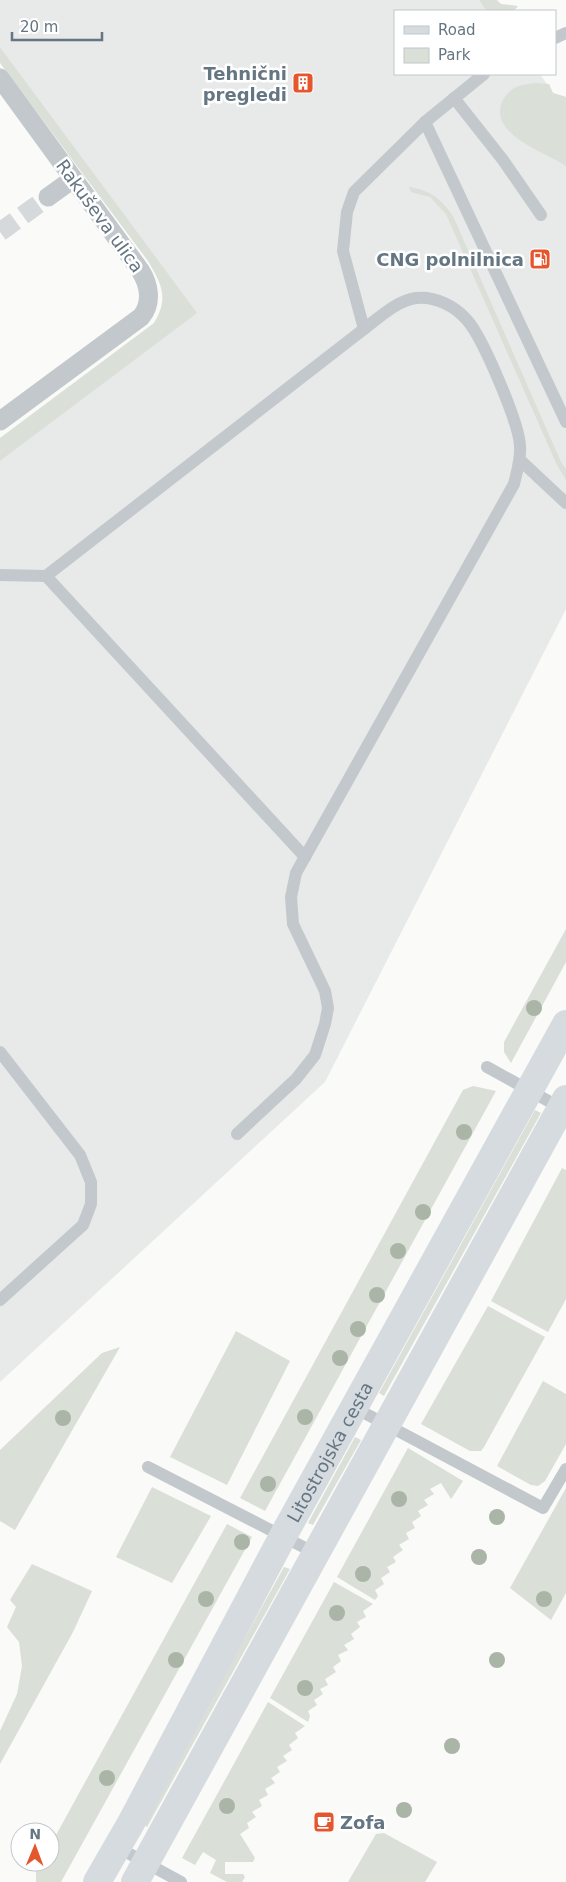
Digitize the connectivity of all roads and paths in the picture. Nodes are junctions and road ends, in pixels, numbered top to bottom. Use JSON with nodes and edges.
{"nodes":[{"id":1,"x":483,"y":75,"type":"edge"},
{"id":2,"x":0,"y":78,"type":"edge"},
{"id":3,"x":454,"y":98,"type":"junction"},
{"id":4,"x":425,"y":122,"type":"junction"},
{"id":5,"x":73,"y":179,"type":"junction"},
{"id":6,"x":48,"y":197,"type":"tunnel mouth"},
{"id":7,"x":541,"y":215,"type":"dead end"},
{"id":8,"x":364,"y":329,"type":"junction"},
{"id":9,"x":1,"y":419,"type":"edge"},
{"id":10,"x":566,"y":422,"type":"edge"},
{"id":11,"x":520,"y":460,"type":"junction"},
{"id":12,"x":566,"y":503,"type":"edge"},
{"id":13,"x":0,"y":576,"type":"edge"},
{"id":14,"x":46,"y":576,"type":"junction"},
{"id":15,"x":305,"y":858,"type":"junction"},
{"id":16,"x":566,"y":1024,"type":"edge"},
{"id":17,"x":0,"y":1052,"type":"edge"},
{"id":18,"x":487,"y":1067,"type":"dead end"},
{"id":19,"x":529,"y":1091,"type":"junction"},
{"id":20,"x":563,"y":1104,"type":"edge"},
{"id":21,"x":237,"y":1134,"type":"dead end"},
{"id":22,"x":0,"y":1300,"type":"edge"},
{"id":23,"x":355,"y":1408,"type":"junction"},
{"id":24,"x":385,"y":1424,"type":"junction"},
{"id":25,"x":148,"y":1467,"type":"dead end"},
{"id":26,"x":566,"y":1469,"type":"edge"},
{"id":27,"x":283,"y":1536,"type":"junction"},
{"id":28,"x":315,"y":1553,"type":"junction"},
{"id":29,"x":117,"y":1847,"type":"junction"},
{"id":30,"x":140,"y":1872,"type":"edge"},
{"id":31,"x":97,"y":1882,"type":"edge"},
{"id":32,"x":181,"y":1882,"type":"edge"}],
"edges":[{"from":1,"to":3,"type":"lane"},
{"from":2,"to":5,"type":"street","name":"Rakuševa ulica"},
{"from":3,"to":4,"type":"lane"},
{"from":3,"to":7,"type":"lane"},
{"from":4,"to":8,"type":"lane"},
{"from":4,"to":10,"type":"lane"},
{"from":5,"to":6,"type":"street"},
{"from":5,"to":9,"type":"street","name":"Rakuševa ulica"},
{"from":8,"to":11,"type":"lane"},
{"from":8,"to":14,"type":"lane"},
{"from":11,"to":12,"type":"lane"},
{"from":11,"to":15,"type":"lane"},
{"from":13,"to":14,"type":"lane"},
{"from":14,"to":15,"type":"lane"},
{"from":15,"to":21,"type":"lane"},
{"from":16,"to":19,"type":"main road","name":"Litostrojska cesta"},
{"from":17,"to":22,"type":"lane"},
{"from":18,"to":19,"type":"lane"},
{"from":19,"to":20,"type":"lane"},
{"from":19,"to":23,"type":"main road","name":"Litostrojska cesta"},
{"from":20,"to":24,"type":"main road","name":"Litostrojska cesta"},
{"from":23,"to":24,"type":"lane"},
{"from":23,"to":27,"type":"main road","name":"Litostrojska cesta"},
{"from":24,"to":26,"type":"lane"},
{"from":24,"to":28,"type":"main road","name":"Litostrojska cesta"},
{"from":25,"to":27,"type":"lane"},
{"from":27,"to":28,"type":"lane"},
{"from":27,"to":29,"type":"main road","name":"Litostrojska cesta"},
{"from":28,"to":30,"type":"main road","name":"Litostrojska cesta"},
{"from":29,"to":30,"type":"lane"},
{"from":29,"to":31,"type":"main road","name":"Litostrojska cesta"},
{"from":30,"to":32,"type":"lane"}]}
